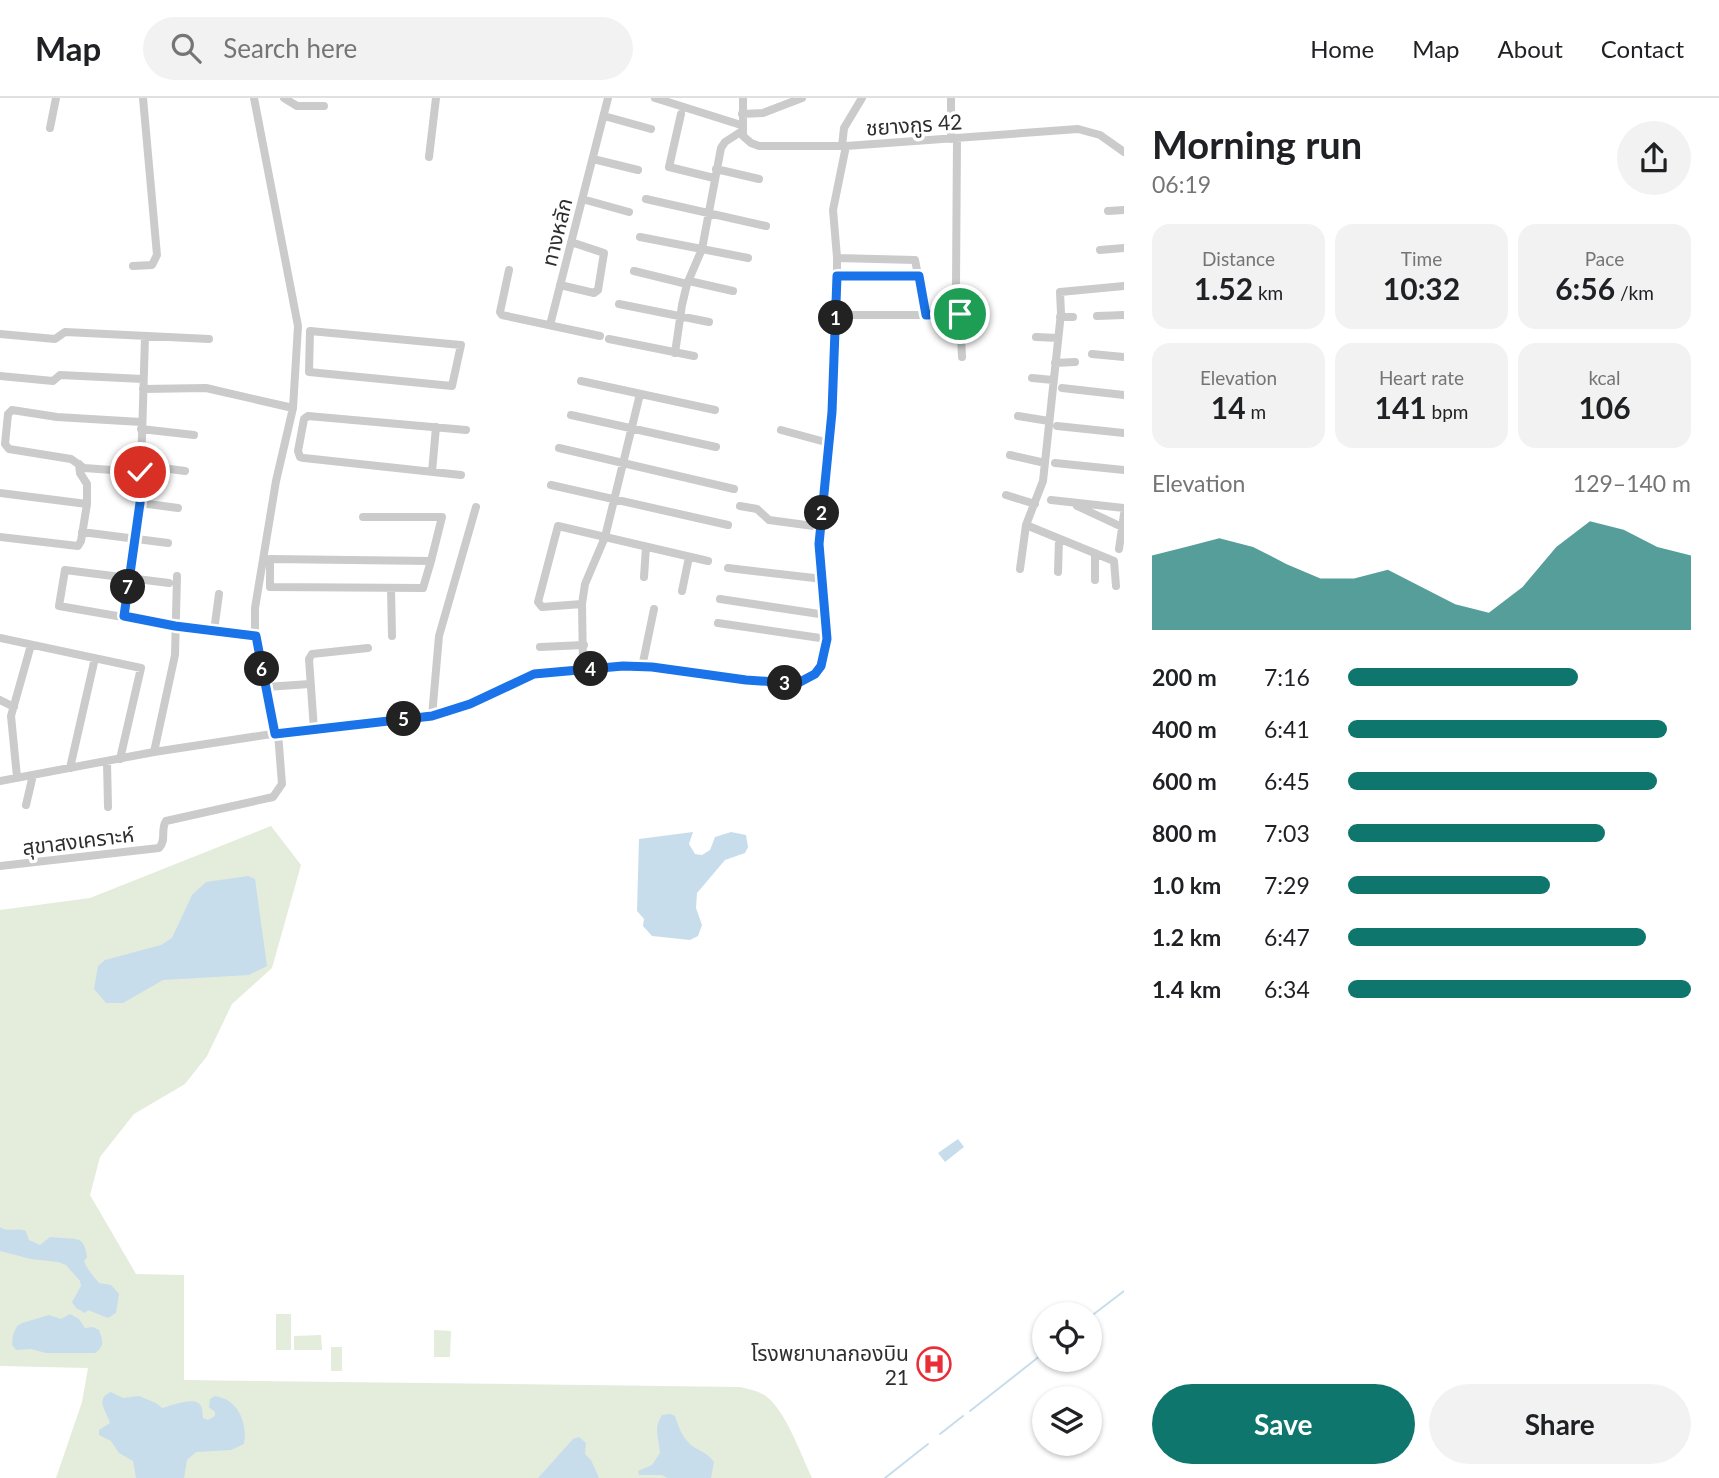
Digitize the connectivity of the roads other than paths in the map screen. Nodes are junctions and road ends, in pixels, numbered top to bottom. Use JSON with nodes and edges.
{"nodes":[{"id":1,"x":56,"y":98,"type":"edge"},
{"id":2,"x":142,"y":98,"type":"edge"},
{"id":3,"x":254,"y":98,"type":"edge"},
{"id":4,"x":284,"y":98,"type":"edge"},
{"id":5,"x":436,"y":98,"type":"edge"},
{"id":6,"x":608,"y":98,"type":"edge"},
{"id":7,"x":655,"y":98,"type":"edge"},
{"id":8,"x":743,"y":98,"type":"edge"},
{"id":9,"x":802,"y":98,"type":"edge"},
{"id":10,"x":862,"y":98,"type":"edge"},
{"id":11,"x":951,"y":98,"type":"edge"},
{"id":12,"x":324,"y":106,"type":"dead end"},
{"id":13,"x":681,"y":114,"type":"dead end"},
{"id":14,"x":742,"y":114,"type":"junction"},
{"id":15,"x":604,"y":116,"type":"junction"},
{"id":16,"x":50,"y":128,"type":"dead end"},
{"id":17,"x":741,"y":128,"type":"junction"},
{"id":18,"x":651,"y":129,"type":"dead end"},
{"id":19,"x":954,"y":138,"type":"junction"},
{"id":20,"x":844,"y":146,"type":"junction"},
{"id":21,"x":1124,"y":152,"type":"edge"},
{"id":22,"x":429,"y":157,"type":"dead end"},
{"id":23,"x":593,"y":159,"type":"junction"},
{"id":24,"x":638,"y":170,"type":"dead end"},
{"id":25,"x":715,"y":173,"type":"junction"},
{"id":26,"x":759,"y":179,"type":"dead end"},
{"id":27,"x":582,"y":199,"type":"junction"},
{"id":28,"x":646,"y":199,"type":"dead end"},
{"id":29,"x":1124,"y":210,"type":"edge"},
{"id":30,"x":1108,"y":211,"type":"dead end"},
{"id":31,"x":629,"y":212,"type":"dead end"},
{"id":32,"x":710,"y":212,"type":"junction"},
{"id":33,"x":766,"y":226,"type":"dead end"},
{"id":34,"x":640,"y":237,"type":"dead end"},
{"id":35,"x":571,"y":243,"type":"junction"},
{"id":36,"x":1124,"y":248,"type":"edge"},
{"id":37,"x":702,"y":249,"type":"junction"},
{"id":38,"x":1100,"y":250,"type":"dead end"},
{"id":39,"x":748,"y":258,"type":"dead end"},
{"id":40,"x":837,"y":258,"type":"junction"},
{"id":41,"x":858,"y":259,"type":"junction"},
{"id":42,"x":133,"y":266,"type":"dead end"},
{"id":43,"x":509,"y":270,"type":"dead end"},
{"id":44,"x":634,"y":271,"type":"dead end"},
{"id":45,"x":837,"y":276,"type":"junction"},
{"id":46,"x":858,"y":276,"type":"junction"},
{"id":47,"x":919,"y":276,"type":"junction"},
{"id":48,"x":688,"y":283,"type":"junction"},
{"id":49,"x":560,"y":285,"type":"junction"},
{"id":50,"x":1124,"y":286,"type":"edge"},
{"id":51,"x":733,"y":291,"type":"dead end"},
{"id":52,"x":620,"y":304,"type":"dead end"},
{"id":53,"x":960,"y":314,"type":"junction"},
{"id":54,"x":843,"y":315,"type":"dead end"},
{"id":55,"x":926,"y":315,"type":"junction"},
{"id":56,"x":1124,"y":315,"type":"edge"},
{"id":57,"x":1097,"y":316,"type":"dead end"},
{"id":58,"x":1060,"y":317,"type":"junction"},
{"id":59,"x":1073,"y":317,"type":"dead end"},
{"id":60,"x":681,"y":318,"type":"junction"},
{"id":61,"x":709,"y":322,"type":"dead end"},
{"id":62,"x":550,"y":325,"type":"junction"},
{"id":63,"x":0,"y":334,"type":"edge"},
{"id":64,"x":145,"y":337,"type":"junction"},
{"id":65,"x":1036,"y":337,"type":"dead end"},
{"id":66,"x":1058,"y":338,"type":"junction"},
{"id":67,"x":209,"y":339,"type":"dead end"},
{"id":68,"x":298,"y":351,"type":"junction"},
{"id":69,"x":310,"y":352,"type":"junction"},
{"id":70,"x":674,"y":353,"type":"junction"},
{"id":71,"x":1091,"y":354,"type":"dead end"},
{"id":72,"x":695,"y":356,"type":"dead end"},
{"id":73,"x":962,"y":357,"type":"dead end"},
{"id":74,"x":1124,"y":357,"type":"edge"},
{"id":75,"x":1075,"y":362,"type":"dead end"},
{"id":76,"x":1055,"y":363,"type":"junction"},
{"id":77,"x":0,"y":376,"type":"edge"},
{"id":78,"x":1032,"y":378,"type":"dead end"},
{"id":79,"x":142,"y":379,"type":"junction"},
{"id":80,"x":1053,"y":380,"type":"junction"},
{"id":81,"x":581,"y":381,"type":"dead end"},
{"id":82,"x":1062,"y":388,"type":"dead end"},
{"id":83,"x":143,"y":389,"type":"junction"},
{"id":84,"x":640,"y":394,"type":"junction"},
{"id":85,"x":1124,"y":395,"type":"edge"},
{"id":86,"x":293,"y":408,"type":"junction"},
{"id":87,"x":715,"y":410,"type":"dead end"},
{"id":88,"x":570,"y":415,"type":"dead end"},
{"id":89,"x":1018,"y":416,"type":"dead end"},
{"id":90,"x":1049,"y":421,"type":"junction"},
{"id":91,"x":141,"y":426,"type":"junction"},
{"id":92,"x":1058,"y":426,"type":"dead end"},
{"id":93,"x":436,"y":427,"type":"junction"},
{"id":94,"x":631,"y":427,"type":"junction"},
{"id":95,"x":466,"y":430,"type":"dead end"},
{"id":96,"x":782,"y":430,"type":"dead end"},
{"id":97,"x":1124,"y":433,"type":"edge"},
{"id":98,"x":194,"y":435,"type":"dead end"},
{"id":99,"x":287,"y":438,"type":"junction"},
{"id":100,"x":300,"y":440,"type":"junction"},
{"id":101,"x":829,"y":443,"type":"junction"},
{"id":102,"x":716,"y":446,"type":"dead end"},
{"id":103,"x":559,"y":448,"type":"dead end"},
{"id":104,"x":1010,"y":455,"type":"dead end"},
{"id":105,"x":622,"y":463,"type":"junction"},
{"id":106,"x":1045,"y":463,"type":"junction"},
{"id":107,"x":1055,"y":463,"type":"dead end"},
{"id":108,"x":79,"y":464,"type":"junction"},
{"id":109,"x":140,"y":469,"type":"junction"},
{"id":110,"x":1124,"y":470,"type":"edge"},
{"id":111,"x":185,"y":471,"type":"dead end"},
{"id":112,"x":432,"y":472,"type":"junction"},
{"id":113,"x":461,"y":475,"type":"dead end"},
{"id":114,"x":551,"y":485,"type":"dead end"},
{"id":115,"x":734,"y":489,"type":"dead end"},
{"id":116,"x":0,"y":493,"type":"edge"},
{"id":117,"x":1006,"y":495,"type":"dead end"},
{"id":118,"x":614,"y":500,"type":"junction"},
{"id":119,"x":1051,"y":500,"type":"dead end"},
{"id":120,"x":1069,"y":502,"type":"junction"},
{"id":121,"x":140,"y":503,"type":"junction"},
{"id":122,"x":87,"y":504,"type":"junction"},
{"id":123,"x":1035,"y":504,"type":"junction"},
{"id":124,"x":740,"y":506,"type":"dead end"},
{"id":125,"x":476,"y":507,"type":"dead end"},
{"id":126,"x":178,"y":508,"type":"dead end"},
{"id":127,"x":1124,"y":508,"type":"edge"},
{"id":128,"x":1124,"y":514,"type":"edge"},
{"id":129,"x":363,"y":517,"type":"dead end"},
{"id":130,"x":729,"y":525,"type":"dead end"},
{"id":131,"x":1026,"y":525,"type":"junction"},
{"id":132,"x":821,"y":527,"type":"junction"},
{"id":133,"x":1122,"y":527,"type":"edge"},
{"id":134,"x":82,"y":532,"type":"junction"},
{"id":135,"x":0,"y":537,"type":"edge"},
{"id":136,"x":605,"y":537,"type":"junction"},
{"id":137,"x":136,"y":539,"type":"junction"},
{"id":138,"x":1059,"y":539,"type":"junction"},
{"id":139,"x":168,"y":544,"type":"dead end"},
{"id":140,"x":646,"y":547,"type":"junction"},
{"id":141,"x":1119,"y":549,"type":"dead end"},
{"id":142,"x":1095,"y":553,"type":"junction"},
{"id":143,"x":689,"y":557,"type":"junction"},
{"id":144,"x":431,"y":561,"type":"junction"},
{"id":145,"x":708,"y":561,"type":"dead end"},
{"id":146,"x":728,"y":568,"type":"dead end"},
{"id":147,"x":1020,"y":569,"type":"dead end"},
{"id":148,"x":1058,"y":572,"type":"dead end"},
{"id":149,"x":260,"y":575,"type":"junction"},
{"id":150,"x":270,"y":575,"type":"junction"},
{"id":151,"x":177,"y":576,"type":"dead end"},
{"id":152,"x":644,"y":577,"type":"dead end"},
{"id":153,"x":130,"y":578,"type":"junction"},
{"id":154,"x":823,"y":579,"type":"junction"},
{"id":155,"x":1095,"y":580,"type":"dead end"},
{"id":156,"x":169,"y":583,"type":"dead end"},
{"id":157,"x":1116,"y":586,"type":"dead end"},
{"id":158,"x":391,"y":588,"type":"junction"},
{"id":159,"x":682,"y":591,"type":"dead end"},
{"id":160,"x":219,"y":594,"type":"dead end"},
{"id":161,"x":720,"y":599,"type":"dead end"},
{"id":162,"x":582,"y":604,"type":"junction"},
{"id":163,"x":654,"y":609,"type":"dead end"},
{"id":164,"x":826,"y":615,"type":"junction"},
{"id":165,"x":124,"y":616,"type":"junction"},
{"id":166,"x":718,"y":623,"type":"dead end"},
{"id":167,"x":175,"y":626,"type":"junction"},
{"id":168,"x":214,"y":631,"type":"junction"},
{"id":169,"x":256,"y":636,"type":"junction"},
{"id":170,"x":392,"y":636,"type":"dead end"},
{"id":171,"x":0,"y":638,"type":"edge"},
{"id":172,"x":827,"y":639,"type":"junction"},
{"id":173,"x":31,"y":645,"type":"junction"},
{"id":174,"x":584,"y":645,"type":"junction"},
{"id":175,"x":540,"y":647,"type":"dead end"},
{"id":176,"x":368,"y":648,"type":"dead end"},
{"id":177,"x":96,"y":658,"type":"junction"},
{"id":178,"x":642,"y":667,"type":"junction"},
{"id":179,"x":583,"y":670,"type":"junction"},
{"id":180,"x":310,"y":684,"type":"junction"},
{"id":181,"x":266,"y":687,"type":"junction"},
{"id":182,"x":0,"y":700,"type":"edge"},
{"id":183,"x":14,"y":707,"type":"junction"},
{"id":184,"x":432,"y":716,"type":"junction"},
{"id":185,"x":314,"y":730,"type":"junction"},
{"id":186,"x":276,"y":733,"type":"junction"},
{"id":187,"x":154,"y":752,"type":"junction"},
{"id":188,"x":120,"y":759,"type":"junction"},
{"id":189,"x":107,"y":762,"type":"junction"},
{"id":190,"x":71,"y":768,"type":"junction"},
{"id":191,"x":33,"y":775,"type":"junction"},
{"id":192,"x":18,"y":777,"type":"junction"},
{"id":193,"x":0,"y":781,"type":"edge"},
{"id":194,"x":26,"y":805,"type":"dead end"},
{"id":195,"x":108,"y":807,"type":"dead end"},
{"id":196,"x":0,"y":866,"type":"edge"}],
"edges":[{"from":1,"to":16,"type":"street"},
{"from":2,"to":42,"type":"street"},
{"from":3,"to":68,"type":"street"},
{"from":4,"to":12,"type":"street"},
{"from":5,"to":22,"type":"street"},
{"from":6,"to":15,"type":"street","name":"ทางหลัก"},
{"from":7,"to":17,"type":"street","name":"ชยางกูร 42"},
{"from":8,"to":14,"type":"street"},
{"from":9,"to":14,"type":"street"},
{"from":10,"to":20,"type":"street"},
{"from":11,"to":19,"type":"street"},
{"from":13,"to":25,"type":"street"},
{"from":14,"to":17,"type":"street"},
{"from":15,"to":18,"type":"street"},
{"from":15,"to":23,"type":"street","name":"ทางหลัก"},
{"from":17,"to":20,"type":"street","name":"ชยางกูร 42"},
{"from":17,"to":25,"type":"street"},
{"from":19,"to":20,"type":"street","name":"ชยางกูร 42"},
{"from":19,"to":21,"type":"street","name":"ชยางกูร 42"},
{"from":19,"to":53,"type":"street"},
{"from":20,"to":40,"type":"street"},
{"from":23,"to":24,"type":"street"},
{"from":23,"to":27,"type":"street","name":"ทางหลัก"},
{"from":25,"to":26,"type":"street"},
{"from":25,"to":32,"type":"street"},
{"from":27,"to":31,"type":"street"},
{"from":27,"to":35,"type":"street","name":"ทางหลัก"},
{"from":28,"to":32,"type":"street"},
{"from":29,"to":30,"type":"street"},
{"from":32,"to":33,"type":"street"},
{"from":32,"to":37,"type":"street"},
{"from":34,"to":37,"type":"street"},
{"from":35,"to":49,"type":"street","name":"ทางหลัก"},
{"from":35,"to":49,"type":"street"},
{"from":36,"to":38,"type":"street"},
{"from":37,"to":39,"type":"street"},
{"from":37,"to":48,"type":"street"},
{"from":40,"to":41,"type":"street"},
{"from":40,"to":45,"type":"street"},
{"from":41,"to":46,"type":"street"},
{"from":41,"to":47,"type":"street"},
{"from":43,"to":62,"type":"street"},
{"from":44,"to":48,"type":"street"},
{"from":45,"to":46,"type":"street"},
{"from":45,"to":101,"type":"street"},
{"from":46,"to":47,"type":"street"},
{"from":47,"to":55,"type":"street"},
{"from":48,"to":51,"type":"street"},
{"from":48,"to":60,"type":"street"},
{"from":49,"to":62,"type":"street","name":"ทางหลัก"},
{"from":50,"to":58,"type":"street"},
{"from":52,"to":60,"type":"street"},
{"from":53,"to":55,"type":"street"},
{"from":53,"to":73,"type":"street"},
{"from":54,"to":55,"type":"street"},
{"from":56,"to":57,"type":"street"},
{"from":58,"to":59,"type":"street"},
{"from":58,"to":66,"type":"street"},
{"from":60,"to":61,"type":"street"},
{"from":60,"to":70,"type":"street"},
{"from":62,"to":70,"type":"street"},
{"from":63,"to":64,"type":"street"},
{"from":64,"to":67,"type":"street"},
{"from":64,"to":79,"type":"street"},
{"from":65,"to":66,"type":"street"},
{"from":66,"to":76,"type":"street"},
{"from":68,"to":69,"type":"street"},
{"from":68,"to":86,"type":"street"},
{"from":69,"to":69,"type":"street"},
{"from":70,"to":72,"type":"street"},
{"from":71,"to":74,"type":"street"},
{"from":75,"to":76,"type":"street"},
{"from":76,"to":80,"type":"street"},
{"from":77,"to":79,"type":"street"},
{"from":78,"to":80,"type":"street"},
{"from":79,"to":83,"type":"street"},
{"from":80,"to":90,"type":"street"},
{"from":81,"to":84,"type":"street"},
{"from":82,"to":85,"type":"street"},
{"from":83,"to":86,"type":"street"},
{"from":83,"to":91,"type":"street"},
{"from":84,"to":87,"type":"street"},
{"from":84,"to":94,"type":"street"},
{"from":86,"to":99,"type":"street"},
{"from":88,"to":94,"type":"street"},
{"from":89,"to":90,"type":"street"},
{"from":90,"to":106,"type":"street"},
{"from":91,"to":98,"type":"street"},
{"from":91,"to":108,"type":"street"},
{"from":91,"to":109,"type":"street"},
{"from":92,"to":97,"type":"street"},
{"from":93,"to":95,"type":"street"},
{"from":93,"to":100,"type":"street"},
{"from":93,"to":112,"type":"street"},
{"from":94,"to":102,"type":"street"},
{"from":94,"to":105,"type":"street"},
{"from":96,"to":101,"type":"street"},
{"from":99,"to":100,"type":"street"},
{"from":99,"to":149,"type":"street"},
{"from":100,"to":112,"type":"street"},
{"from":101,"to":132,"type":"street"},
{"from":103,"to":105,"type":"street"},
{"from":104,"to":106,"type":"street"},
{"from":105,"to":115,"type":"street"},
{"from":105,"to":118,"type":"street"},
{"from":106,"to":123,"type":"street"},
{"from":107,"to":110,"type":"street"},
{"from":108,"to":109,"type":"street"},
{"from":108,"to":122,"type":"street"},
{"from":109,"to":111,"type":"street"},
{"from":109,"to":121,"type":"street"},
{"from":112,"to":113,"type":"street"},
{"from":114,"to":118,"type":"street"},
{"from":116,"to":122,"type":"street"},
{"from":117,"to":123,"type":"street"},
{"from":118,"to":130,"type":"street"},
{"from":118,"to":136,"type":"street"},
{"from":119,"to":120,"type":"street"},
{"from":120,"to":127,"type":"street"},
{"from":120,"to":133,"type":"street"},
{"from":121,"to":126,"type":"street"},
{"from":121,"to":137,"type":"street"},
{"from":122,"to":134,"type":"street"},
{"from":123,"to":131,"type":"street"},
{"from":124,"to":132,"type":"street"},
{"from":125,"to":184,"type":"street"},
{"from":128,"to":133,"type":"street"},
{"from":129,"to":144,"type":"street"},
{"from":131,"to":138,"type":"street"},
{"from":131,"to":147,"type":"street"},
{"from":132,"to":154,"type":"street"},
{"from":133,"to":141,"type":"street"},
{"from":134,"to":135,"type":"street"},
{"from":134,"to":137,"type":"street"},
{"from":136,"to":140,"type":"street"},
{"from":136,"to":162,"type":"street"},
{"from":136,"to":162,"type":"street"},
{"from":137,"to":139,"type":"street"},
{"from":137,"to":153,"type":"street"},
{"from":138,"to":142,"type":"street"},
{"from":138,"to":148,"type":"street"},
{"from":140,"to":143,"type":"street"},
{"from":140,"to":152,"type":"street"},
{"from":142,"to":155,"type":"street"},
{"from":142,"to":157,"type":"street"},
{"from":143,"to":145,"type":"street"},
{"from":143,"to":159,"type":"street"},
{"from":144,"to":150,"type":"street"},
{"from":144,"to":158,"type":"street"},
{"from":146,"to":154,"type":"street"},
{"from":149,"to":150,"type":"street"},
{"from":149,"to":169,"type":"street"},
{"from":150,"to":158,"type":"street"},
{"from":151,"to":167,"type":"street"},
{"from":153,"to":156,"type":"street"},
{"from":153,"to":165,"type":"street"},
{"from":153,"to":165,"type":"street"},
{"from":154,"to":164,"type":"street"},
{"from":158,"to":170,"type":"street"},
{"from":160,"to":168,"type":"street"},
{"from":161,"to":164,"type":"street"},
{"from":162,"to":174,"type":"street"},
{"from":163,"to":178,"type":"street"},
{"from":164,"to":172,"type":"street"},
{"from":165,"to":167,"type":"street"},
{"from":166,"to":172,"type":"street"},
{"from":167,"to":168,"type":"street"},
{"from":167,"to":187,"type":"street"},
{"from":168,"to":169,"type":"street"},
{"from":169,"to":181,"type":"street"},
{"from":171,"to":173,"type":"street"},
{"from":172,"to":178,"type":"street"},
{"from":173,"to":177,"type":"street"},
{"from":173,"to":183,"type":"street"},
{"from":174,"to":175,"type":"street"},
{"from":174,"to":179,"type":"street"},
{"from":176,"to":180,"type":"street"},
{"from":177,"to":188,"type":"street"},
{"from":177,"to":190,"type":"street"},
{"from":178,"to":179,"type":"street"},
{"from":179,"to":184,"type":"street"},
{"from":180,"to":181,"type":"street"},
{"from":180,"to":185,"type":"street"},
{"from":181,"to":186,"type":"street"},
{"from":182,"to":183,"type":"street"},
{"from":183,"to":192,"type":"street"},
{"from":184,"to":185,"type":"street"},
{"from":185,"to":186,"type":"street"},
{"from":186,"to":187,"type":"street"},
{"from":186,"to":196,"type":"street","name":"สุขาสงเคราะห์"},
{"from":187,"to":188,"type":"street"},
{"from":188,"to":189,"type":"street"},
{"from":189,"to":190,"type":"street"},
{"from":189,"to":195,"type":"street"},
{"from":190,"to":191,"type":"street"},
{"from":191,"to":192,"type":"street"},
{"from":191,"to":194,"type":"street"},
{"from":192,"to":193,"type":"street"}]}
